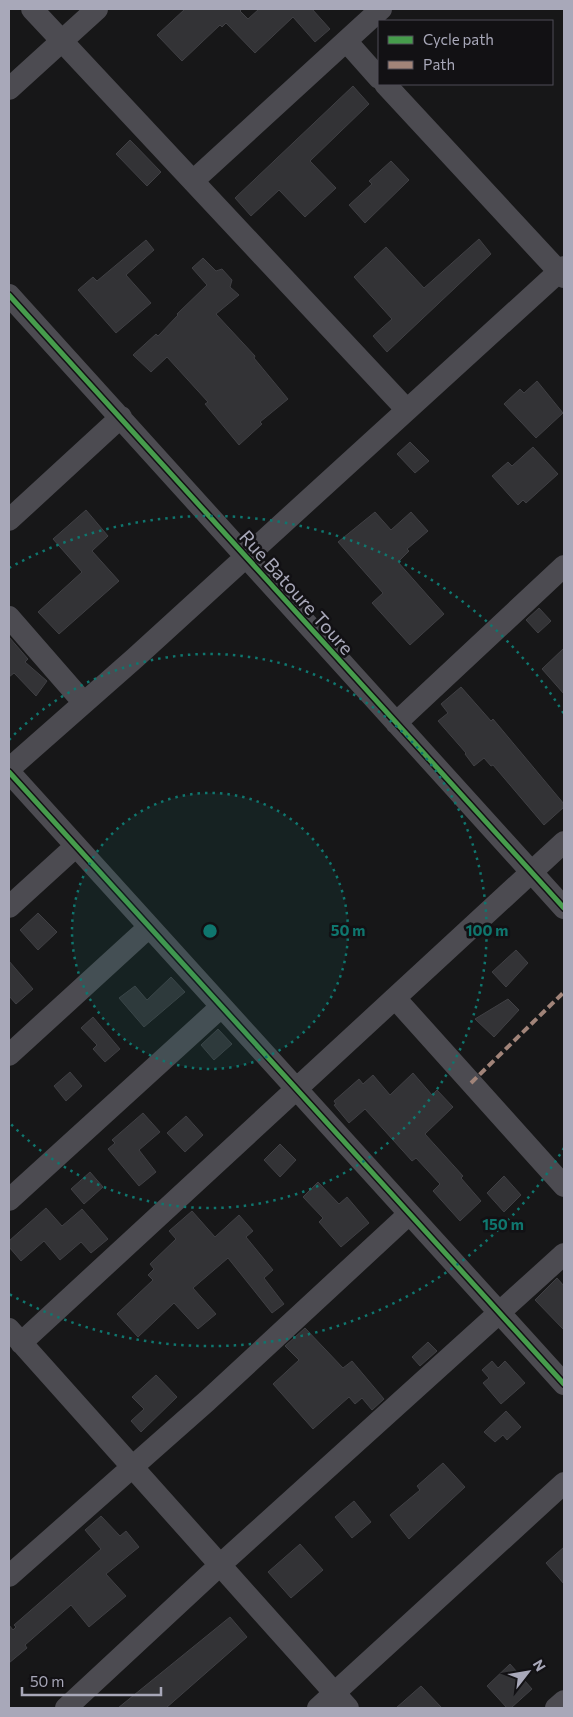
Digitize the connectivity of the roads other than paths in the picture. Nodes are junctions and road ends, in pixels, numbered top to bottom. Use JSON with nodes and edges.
{"nodes":[{"id":1,"x":32,"y":9,"type":"edge"},
{"id":2,"x":96,"y":9,"type":"edge"},
{"id":3,"x":381,"y":9,"type":"edge"},
{"id":4,"x":62,"y":40,"type":"junction"},
{"id":5,"x":346,"y":42,"type":"junction"},
{"id":6,"x":378,"y":77,"type":"edge"},
{"id":7,"x":386,"y":85,"type":"edge"},
{"id":8,"x":9,"y":89,"type":"edge"},
{"id":9,"x":193,"y":181,"type":"junction"},
{"id":10,"x":563,"y":272,"type":"edge"},
{"id":11,"x":9,"y":295,"type":"edge"},
{"id":12,"x":406,"y":410,"type":"junction"},
{"id":13,"x":122,"y":418,"type":"junction"},
{"id":14,"x":9,"y":520,"type":"edge"},
{"id":15,"x":245,"y":558,"type":"junction"},
{"id":16,"x":564,"y":566,"type":"edge"},
{"id":17,"x":9,"y":617,"type":"edge"},
{"id":18,"x":84,"y":703,"type":"junction"},
{"id":19,"x":396,"y":723,"type":"junction"},
{"id":20,"x":9,"y":771,"type":"edge"},
{"id":21,"x":564,"y":842,"type":"edge"},
{"id":22,"x":76,"y":846,"type":"junction"},
{"id":23,"x":531,"y":871,"type":"junction"},
{"id":24,"x":9,"y":907,"type":"edge"},
{"id":25,"x":564,"y":908,"type":"edge"},
{"id":26,"x":149,"y":927,"type":"junction"},
{"id":27,"x":395,"y":998,"type":"junction"},
{"id":28,"x":221,"y":1007,"type":"junction"},
{"id":29,"x":9,"y":1055,"type":"edge"},
{"id":30,"x":296,"y":1089,"type":"junction"},
{"id":31,"x":564,"y":1186,"type":"edge"},
{"id":32,"x":9,"y":1200,"type":"edge"},
{"id":33,"x":409,"y":1214,"type":"junction"},
{"id":34,"x":564,"y":1254,"type":"edge"},
{"id":35,"x":501,"y":1312,"type":"junction"},
{"id":36,"x":15,"y":1336,"type":"edge"},
{"id":37,"x":564,"y":1384,"type":"edge"},
{"id":38,"x":133,"y":1468,"type":"junction"},
{"id":39,"x":564,"y":1483,"type":"edge"},
{"id":40,"x":220,"y":1565,"type":"junction"},
{"id":41,"x":9,"y":1576,"type":"edge"},
{"id":42,"x":341,"y":1701,"type":"edge"},
{"id":43,"x":564,"y":1701,"type":"edge"},
{"id":44,"x":66,"y":1708,"type":"edge"},
{"id":45,"x":318,"y":1708,"type":"edge"},
{"id":46,"x":556,"y":1708,"type":"edge"}],
"edges":[{"from":1,"to":4,"type":"street"},
{"from":2,"to":4,"type":"street"},
{"from":3,"to":5,"type":"street"},
{"from":4,"to":8,"type":"street"},
{"from":4,"to":9,"type":"street"},
{"from":5,"to":6,"type":"street"},
{"from":5,"to":9,"type":"street"},
{"from":7,"to":10,"type":"street"},
{"from":9,"to":12,"type":"street"},
{"from":10,"to":12,"type":"street"},
{"from":11,"to":13,"type":"street","name":"Rue Batoure Toure"},
{"from":12,"to":15,"type":"street"},
{"from":13,"to":14,"type":"street"},
{"from":13,"to":15,"type":"street","name":"Rue Batoure Toure"},
{"from":15,"to":18,"type":"street"},
{"from":15,"to":19,"type":"street","name":"Rue Batoure Toure"},
{"from":16,"to":19,"type":"street"},
{"from":17,"to":18,"type":"street"},
{"from":18,"to":20,"type":"street"},
{"from":19,"to":23,"type":"street","name":"Rue Batoure Toure"},
{"from":20,"to":22,"type":"street"},
{"from":21,"to":23,"type":"street"},
{"from":22,"to":24,"type":"street"},
{"from":22,"to":26,"type":"street"},
{"from":23,"to":25,"type":"street","name":"Rue Batoure Toure"},
{"from":23,"to":27,"type":"street"},
{"from":26,"to":28,"type":"street"},
{"from":26,"to":29,"type":"street"},
{"from":27,"to":30,"type":"street"},
{"from":27,"to":31,"type":"street"},
{"from":28,"to":30,"type":"street"},
{"from":28,"to":32,"type":"street"},
{"from":30,"to":33,"type":"street"},
{"from":30,"to":36,"type":"street"},
{"from":33,"to":35,"type":"street"},
{"from":33,"to":38,"type":"street"},
{"from":34,"to":35,"type":"street"},
{"from":35,"to":37,"type":"street"},
{"from":35,"to":40,"type":"street"},
{"from":36,"to":38,"type":"street"},
{"from":38,"to":40,"type":"street"},
{"from":38,"to":41,"type":"street"},
{"from":39,"to":42,"type":"street"},
{"from":40,"to":42,"type":"street"},
{"from":40,"to":44,"type":"street"},
{"from":42,"to":45,"type":"street"},
{"from":43,"to":46,"type":"street"}]}
